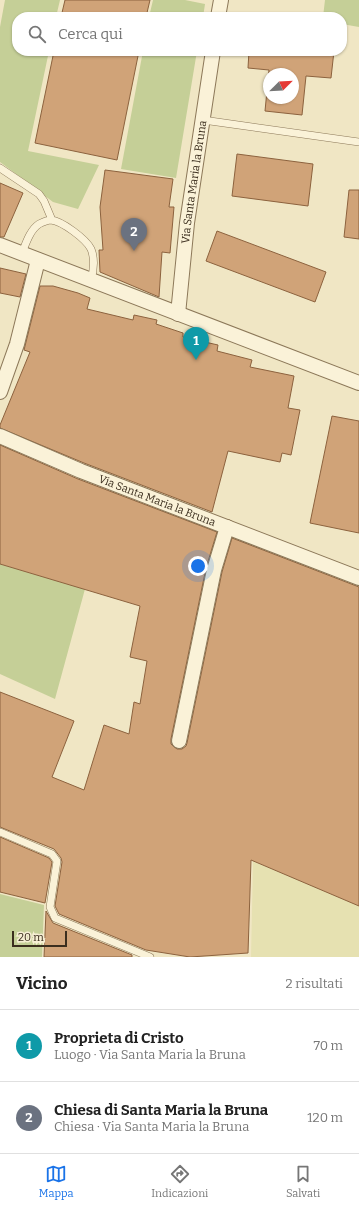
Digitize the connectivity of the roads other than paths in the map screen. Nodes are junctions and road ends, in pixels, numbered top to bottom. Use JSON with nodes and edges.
{"nodes":[{"id":1,"x":221,"y":0,"type":"edge"},
{"id":2,"x":219,"y":12,"type":"edge"},
{"id":3,"x":212,"y":56,"type":"edge"},
{"id":4,"x":203,"y":120,"type":"junction"},
{"id":5,"x":359,"y":142,"type":"edge"},
{"id":6,"x":0,"y":168,"type":"edge"},
{"id":7,"x":52,"y":220,"type":"junction"},
{"id":8,"x":0,"y":245,"type":"edge"},
{"id":9,"x":22,"y":253,"type":"junction"},
{"id":10,"x":38,"y":260,"type":"junction"},
{"id":11,"x":91,"y":280,"type":"junction"},
{"id":12,"x":178,"y":314,"type":"junction"},
{"id":13,"x":359,"y":383,"type":"edge"},
{"id":14,"x":0,"y":392,"type":"edge"},
{"id":15,"x":0,"y":436,"type":"edge"},
{"id":16,"x":227,"y":527,"type":"junction"},
{"id":17,"x":359,"y":578,"type":"edge"},
{"id":18,"x":180,"y":741,"type":"dead end"},
{"id":19,"x":0,"y":832,"type":"edge"},
{"id":20,"x":150,"y":957,"type":"edge"}],
"edges":[{"from":1,"to":2,"type":"street"},
{"from":3,"to":4,"type":"street","name":"Via Santa Maria la Bruna"},
{"from":4,"to":5,"type":"lane"},
{"from":4,"to":12,"type":"street","name":"Via Santa Maria la Bruna"},
{"from":6,"to":7,"type":"lane"},
{"from":7,"to":9,"type":"lane"},
{"from":7,"to":11,"type":"lane"},
{"from":8,"to":9,"type":"street"},
{"from":9,"to":10,"type":"street"},
{"from":10,"to":11,"type":"street"},
{"from":10,"to":14,"type":"street"},
{"from":11,"to":12,"type":"street"},
{"from":12,"to":13,"type":"street"},
{"from":15,"to":16,"type":"street","name":"Via Santa Maria la Bruna"},
{"from":16,"to":17,"type":"street","name":"Via Santa Maria la Bruna"},
{"from":16,"to":18,"type":"street","name":"Via Santa Maria la Bruna"},
{"from":19,"to":20,"type":"lane"}]}
